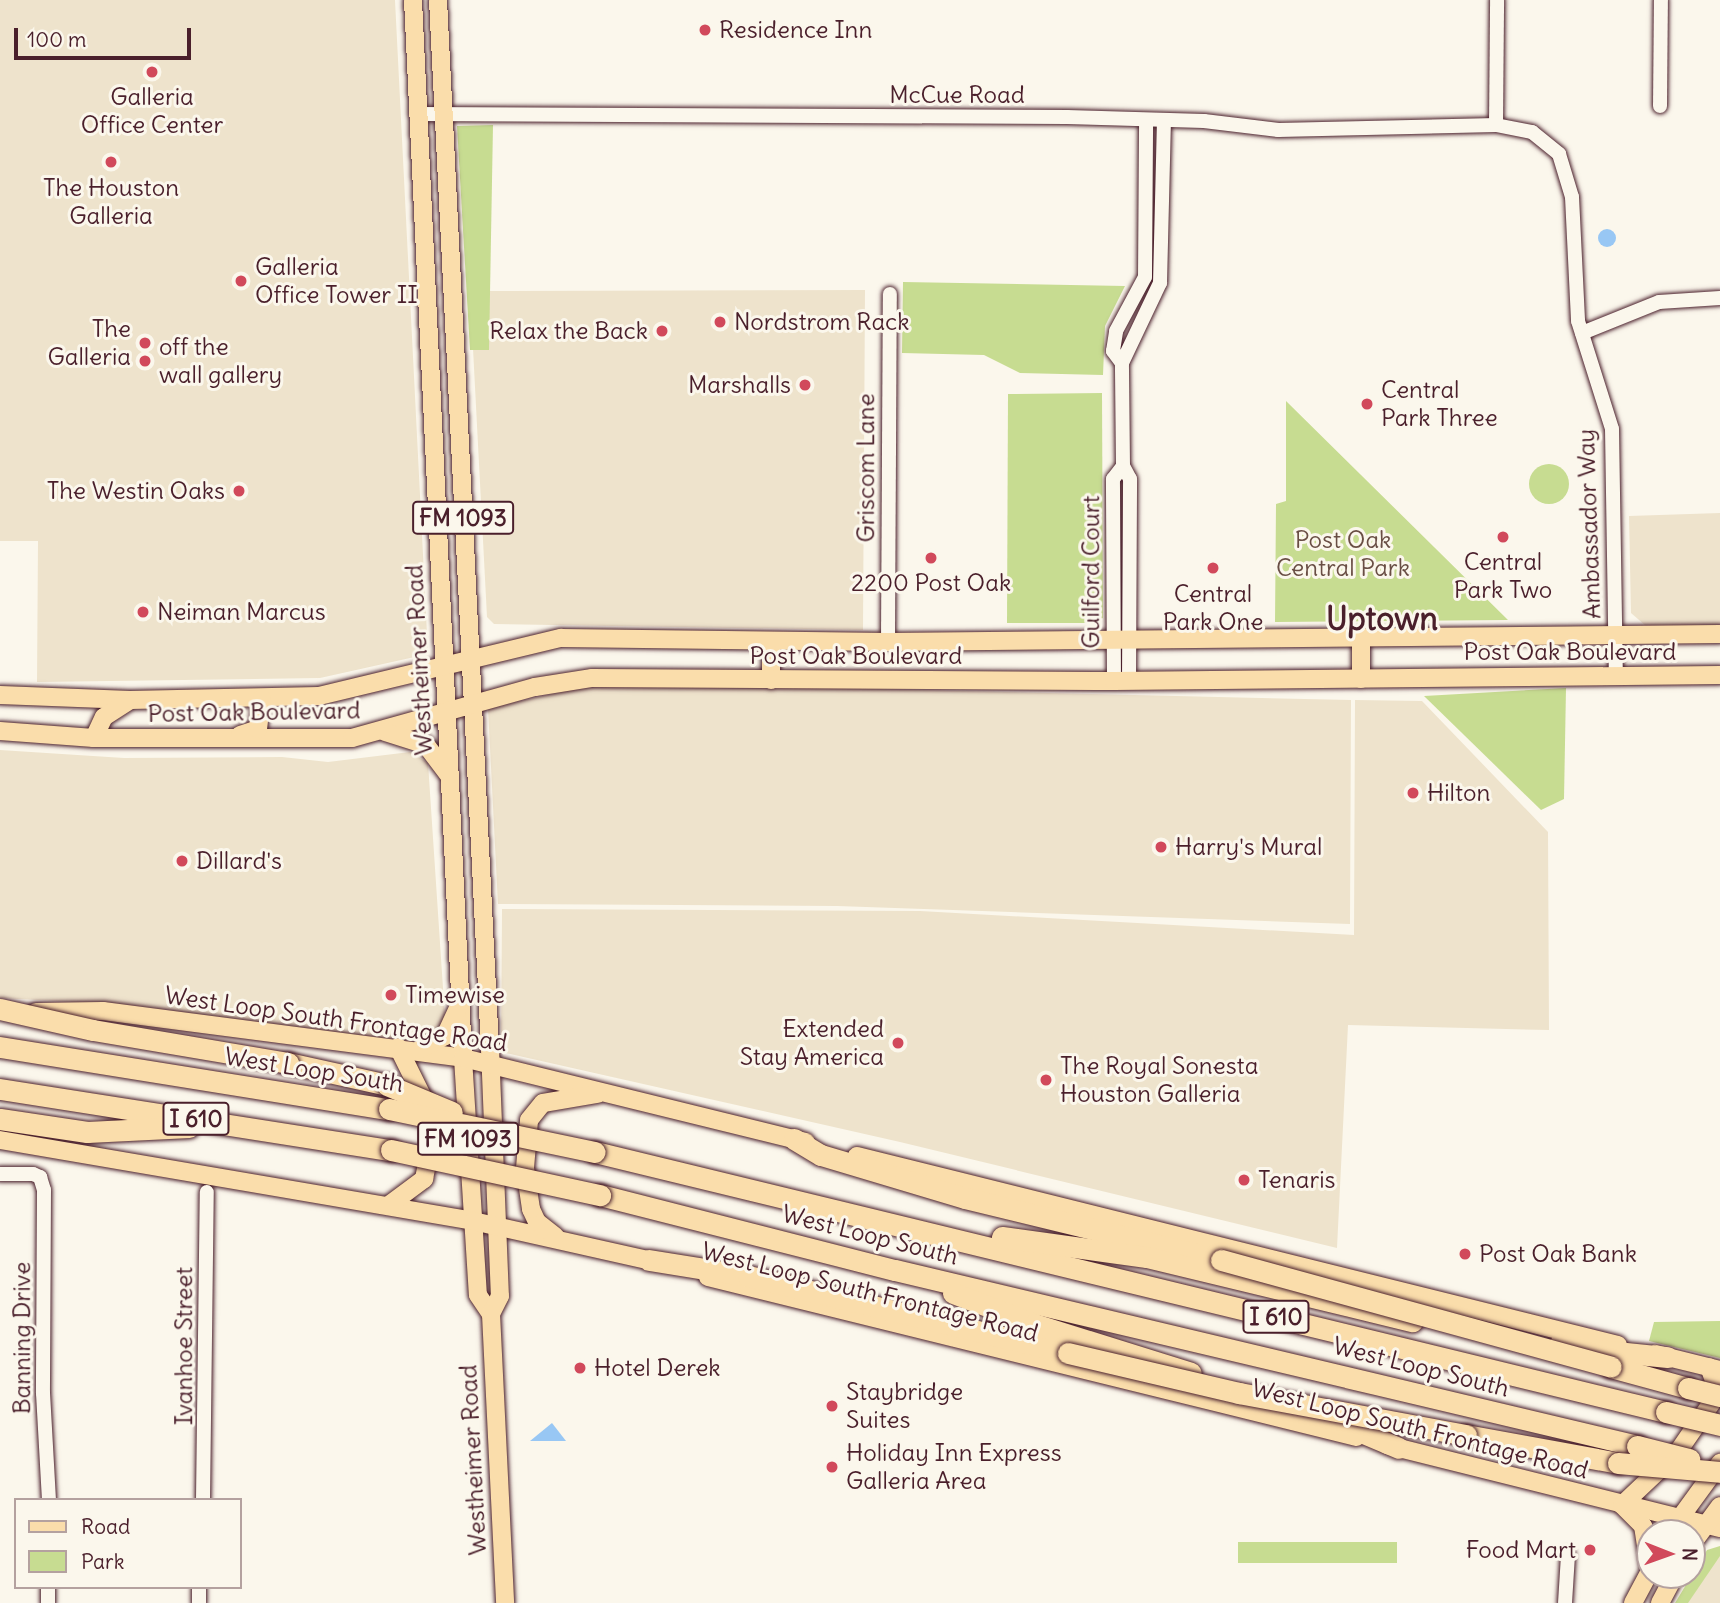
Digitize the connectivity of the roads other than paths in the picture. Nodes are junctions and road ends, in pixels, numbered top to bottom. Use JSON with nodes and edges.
{"nodes":[{"id":1,"x":413,"y":0,"type":"edge"},
{"id":2,"x":438,"y":0,"type":"edge"},
{"id":3,"x":1497,"y":0,"type":"edge"},
{"id":4,"x":1661,"y":0,"type":"edge"},
{"id":5,"x":1660,"y":106,"type":"dead end"},
{"id":6,"x":419,"y":114,"type":"junction"},
{"id":7,"x":443,"y":115,"type":"junction"},
{"id":8,"x":1146,"y":120,"type":"junction"},
{"id":9,"x":1164,"y":120,"type":"junction"},
{"id":10,"x":1496,"y":125,"type":"junction"},
{"id":11,"x":1146,"y":172,"type":"junction"},
{"id":12,"x":1163,"y":172,"type":"junction"},
{"id":13,"x":428,"y":261,"type":"junction"},
{"id":14,"x":890,"y":295,"type":"dead end"},
{"id":15,"x":1720,"y":298,"type":"edge"},
{"id":16,"x":453,"y":330,"type":"junction"},
{"id":17,"x":1582,"y":333,"type":"junction"},
{"id":18,"x":1122,"y":363,"type":"junction"},
{"id":19,"x":434,"y":427,"type":"junction"},
{"id":20,"x":462,"y":492,"type":"junction"},
{"id":21,"x":1615,"y":634,"type":"junction"},
{"id":22,"x":1720,"y":634,"type":"edge"},
{"id":23,"x":1122,"y":639,"type":"junction"},
{"id":24,"x":1361,"y":639,"type":"junction"},
{"id":25,"x":771,"y":641,"type":"junction"},
{"id":26,"x":888,"y":642,"type":"junction"},
{"id":27,"x":470,"y":657,"type":"junction"},
{"id":28,"x":444,"y":664,"type":"junction"},
{"id":29,"x":1720,"y":675,"type":"edge"},
{"id":30,"x":1616,"y":677,"type":"junction"},
{"id":31,"x":1361,"y":679,"type":"junction"},
{"id":32,"x":771,"y":680,"type":"junction"},
{"id":33,"x":1122,"y":681,"type":"junction"},
{"id":34,"x":0,"y":695,"type":"edge"},
{"id":35,"x":262,"y":698,"type":"junction"},
{"id":36,"x":130,"y":700,"type":"junction"},
{"id":37,"x":473,"y":705,"type":"junction"},
{"id":38,"x":446,"y":713,"type":"junction"},
{"id":39,"x":0,"y":731,"type":"edge"},
{"id":40,"x":385,"y":732,"type":"junction"},
{"id":41,"x":94,"y":738,"type":"junction"},
{"id":42,"x":234,"y":739,"type":"junction"},
{"id":43,"x":449,"y":776,"type":"junction"},
{"id":44,"x":460,"y":1003,"type":"junction"},
{"id":45,"x":0,"y":1011,"type":"edge"},
{"id":46,"x":398,"y":1047,"type":"junction"},
{"id":47,"x":0,"y":1048,"type":"edge"},
{"id":48,"x":418,"y":1051,"type":"junction"},
{"id":49,"x":463,"y":1058,"type":"junction"},
{"id":50,"x":491,"y":1063,"type":"junction"},
{"id":51,"x":0,"y":1089,"type":"edge"},
{"id":52,"x":607,"y":1093,"type":"junction"},
{"id":53,"x":0,"y":1119,"type":"edge"},
{"id":54,"x":235,"y":1125,"type":"junction"},
{"id":55,"x":492,"y":1129,"type":"junction"},
{"id":56,"x":794,"y":1139,"type":"junction"},
{"id":57,"x":0,"y":1140,"type":"edge"},
{"id":58,"x":0,"y":1174,"type":"edge"},
{"id":59,"x":207,"y":1192,"type":"dead end"},
{"id":60,"x":389,"y":1205,"type":"junction"},
{"id":61,"x":473,"y":1220,"type":"junction"},
{"id":62,"x":886,"y":1221,"type":"junction"},
{"id":63,"x":498,"y":1226,"type":"junction"},
{"id":64,"x":562,"y":1240,"type":"junction"},
{"id":65,"x":649,"y":1260,"type":"junction"},
{"id":66,"x":895,"y":1270,"type":"junction"},
{"id":67,"x":491,"y":1314,"type":"junction"},
{"id":68,"x":1667,"y":1357,"type":"junction"},
{"id":69,"x":1714,"y":1368,"type":"edge"},
{"id":70,"x":1720,"y":1396,"type":"edge"},
{"id":71,"x":1720,"y":1425,"type":"edge"},
{"id":72,"x":1399,"y":1448,"type":"junction"},
{"id":73,"x":1720,"y":1467,"type":"edge"},
{"id":74,"x":49,"y":1498,"type":"edge"},
{"id":75,"x":203,"y":1498,"type":"edge"},
{"id":76,"x":1622,"y":1505,"type":"junction"},
{"id":77,"x":1720,"y":1506,"type":"edge"},
{"id":78,"x":1636,"y":1519,"type":"edge"},
{"id":79,"x":1658,"y":1519,"type":"edge"},
{"id":80,"x":1678,"y":1519,"type":"edge"},
{"id":81,"x":1712,"y":1525,"type":"edge"},
{"id":82,"x":1568,"y":1555,"type":"dead end"},
{"id":83,"x":505,"y":1603,"type":"edge"},
{"id":84,"x":1565,"y":1603,"type":"edge"}],
"edges":[{"from":1,"to":6,"type":"main road","name":"Westheimer Road","number":"FM 1093"},
{"from":2,"to":7,"type":"main road","name":"Westheimer Road","number":"FM 1093"},
{"from":3,"to":10,"type":"street"},
{"from":4,"to":5,"type":"street"},
{"from":6,"to":7,"type":"street","name":"McCue Road"},
{"from":6,"to":13,"type":"main road","name":"Westheimer Road","number":"FM 1093"},
{"from":7,"to":8,"type":"street","name":"McCue Road"},
{"from":7,"to":16,"type":"main road","name":"Westheimer Road","number":"FM 1093"},
{"from":8,"to":9,"type":"street","name":"McCue Road"},
{"from":8,"to":11,"type":"street","name":"Guilford Court"},
{"from":9,"to":10,"type":"street","name":"McCue Road"},
{"from":9,"to":12,"type":"street","name":"Guilford Court"},
{"from":10,"to":17,"type":"street","name":"Ambassador Way"},
{"from":11,"to":12,"type":"street"},
{"from":11,"to":18,"type":"street","name":"Guilford Court"},
{"from":12,"to":18,"type":"street","name":"Guilford Court"},
{"from":13,"to":16,"type":"main road"},
{"from":13,"to":19,"type":"main road","name":"Westheimer Road","number":"FM 1093"},
{"from":14,"to":26,"type":"street","name":"Griscom Lane"},
{"from":15,"to":17,"type":"street"},
{"from":16,"to":20,"type":"main road","name":"Westheimer Road","number":"FM 1093"},
{"from":17,"to":21,"type":"street","name":"Ambassador Way"},
{"from":18,"to":23,"type":"street","name":"Guilford Court"},
{"from":19,"to":20,"type":"main road"},
{"from":19,"to":28,"type":"main road","name":"Westheimer Road","number":"FM 1093"},
{"from":20,"to":27,"type":"main road","name":"Westheimer Road","number":"FM 1093"},
{"from":21,"to":22,"type":"main road","name":"Post Oak Boulevard"},
{"from":21,"to":24,"type":"main road","name":"Post Oak Boulevard"},
{"from":21,"to":30,"type":"street","name":"Ambassador Way"},
{"from":23,"to":24,"type":"main road","name":"Post Oak Boulevard"},
{"from":23,"to":26,"type":"main road","name":"Post Oak Boulevard"},
{"from":23,"to":33,"type":"street","name":"Guilford Court"},
{"from":24,"to":31,"type":"main road"},
{"from":25,"to":26,"type":"main road","name":"Post Oak Boulevard"},
{"from":25,"to":27,"type":"main road","name":"Post Oak Boulevard"},
{"from":25,"to":32,"type":"main road"},
{"from":27,"to":28,"type":"main road","name":"Post Oak Boulevard"},
{"from":27,"to":37,"type":"main road","name":"Westheimer Road","number":"FM 1093"},
{"from":28,"to":35,"type":"main road","name":"Post Oak Boulevard"},
{"from":28,"to":38,"type":"main road","name":"Westheimer Road","number":"FM 1093"},
{"from":29,"to":30,"type":"main road","name":"Post Oak Boulevard"},
{"from":30,"to":31,"type":"main road","name":"Post Oak Boulevard"},
{"from":31,"to":33,"type":"main road","name":"Post Oak Boulevard"},
{"from":32,"to":33,"type":"main road","name":"Post Oak Boulevard"},
{"from":32,"to":37,"type":"main road","name":"Post Oak Boulevard"},
{"from":34,"to":36,"type":"main road","name":"Post Oak Boulevard"},
{"from":35,"to":36,"type":"main road","name":"Post Oak Boulevard"},
{"from":35,"to":42,"type":"main road"},
{"from":36,"to":41,"type":"main road"},
{"from":37,"to":38,"type":"main road","name":"Post Oak Boulevard"},
{"from":37,"to":50,"type":"main road","name":"Westheimer Road","number":"FM 1093"},
{"from":38,"to":40,"type":"main road","name":"Post Oak Boulevard"},
{"from":38,"to":43,"type":"main road","name":"Westheimer Road","number":"FM 1093"},
{"from":39,"to":41,"type":"main road","name":"Post Oak Boulevard"},
{"from":40,"to":42,"type":"main road","name":"Post Oak Boulevard"},
{"from":40,"to":43,"type":"main road"},
{"from":41,"to":42,"type":"main road","name":"Post Oak Boulevard"},
{"from":43,"to":44,"type":"main road","name":"Westheimer Road","number":"FM 1093"},
{"from":44,"to":48,"type":"main road"},
{"from":44,"to":49,"type":"main road","name":"Westheimer Road","number":"FM 1093"},
{"from":45,"to":46,"type":"main road","name":"West Loop South Frontage Road"},
{"from":45,"to":55,"type":"highway","bridge":true},
{"from":46,"to":48,"type":"main road","name":"West Loop South Frontage Road"},
{"from":46,"to":60,"type":"main road"},
{"from":47,"to":55,"type":"highway","name":"West Loop South","number":"I 610","bridge":true},
{"from":48,"to":49,"type":"main road","name":"West Loop South Frontage Road"},
{"from":49,"to":50,"type":"main road","name":"West Loop South Frontage Road"},
{"from":49,"to":61,"type":"main road","name":"Westheimer Road","number":"FM 1093"},
{"from":50,"to":52,"type":"main road","name":"West Loop South Frontage Road"},
{"from":50,"to":63,"type":"main road","name":"Westheimer Road","number":"FM 1093"},
{"from":51,"to":54,"type":"highway","name":"West Loop South","number":"I 610"},
{"from":52,"to":56,"type":"main road","name":"West Loop South Frontage Road"},
{"from":52,"to":64,"type":"main road"},
{"from":53,"to":54,"type":"highway"},
{"from":54,"to":66,"type":"highway","name":"West Loop South","number":"I 610","bridge":true},
{"from":55,"to":62,"type":"highway","name":"West Loop South","number":"I 610","bridge":true},
{"from":56,"to":68,"type":"main road","name":"West Loop South Frontage Road"},
{"from":56,"to":70,"type":"highway","bridge":true},
{"from":57,"to":60,"type":"main road","name":"West Loop South Frontage Road"},
{"from":58,"to":74,"type":"street","name":"Banning Drive"},
{"from":59,"to":75,"type":"street","name":"Ivanhoe Street"},
{"from":60,"to":61,"type":"main road","name":"West Loop South Frontage Road"},
{"from":61,"to":63,"type":"main road","name":"West Loop South Frontage Road"},
{"from":61,"to":67,"type":"main road","name":"Westheimer Road"},
{"from":62,"to":68,"type":"highway"},
{"from":62,"to":71,"type":"highway","name":"West Loop South","number":"I 610","bridge":true},
{"from":63,"to":64,"type":"main road","name":"West Loop South Frontage Road"},
{"from":63,"to":67,"type":"main road","name":"Westheimer Road"},
{"from":64,"to":65,"type":"main road","name":"West Loop South Frontage Road"},
{"from":65,"to":72,"type":"main road","name":"West Loop South Frontage Road"},
{"from":65,"to":73,"type":"highway","bridge":true},
{"from":66,"to":72,"type":"highway"},
{"from":66,"to":73,"type":"highway","name":"West Loop South","number":"I 610","bridge":true},
{"from":67,"to":83,"type":"main road","name":"Westheimer Road"},
{"from":68,"to":69,"type":"main road","name":"West Loop South Frontage Road"},
{"from":69,"to":76,"type":"main road"},
{"from":72,"to":76,"type":"main road","name":"West Loop South Frontage Road"},
{"from":73,"to":80,"type":"main road"},
{"from":76,"to":78,"type":"main road"},
{"from":76,"to":79,"type":"main road","name":"West Loop South Frontage Road"},
{"from":77,"to":81,"type":"main road"},
{"from":82,"to":84,"type":"street"}]}
